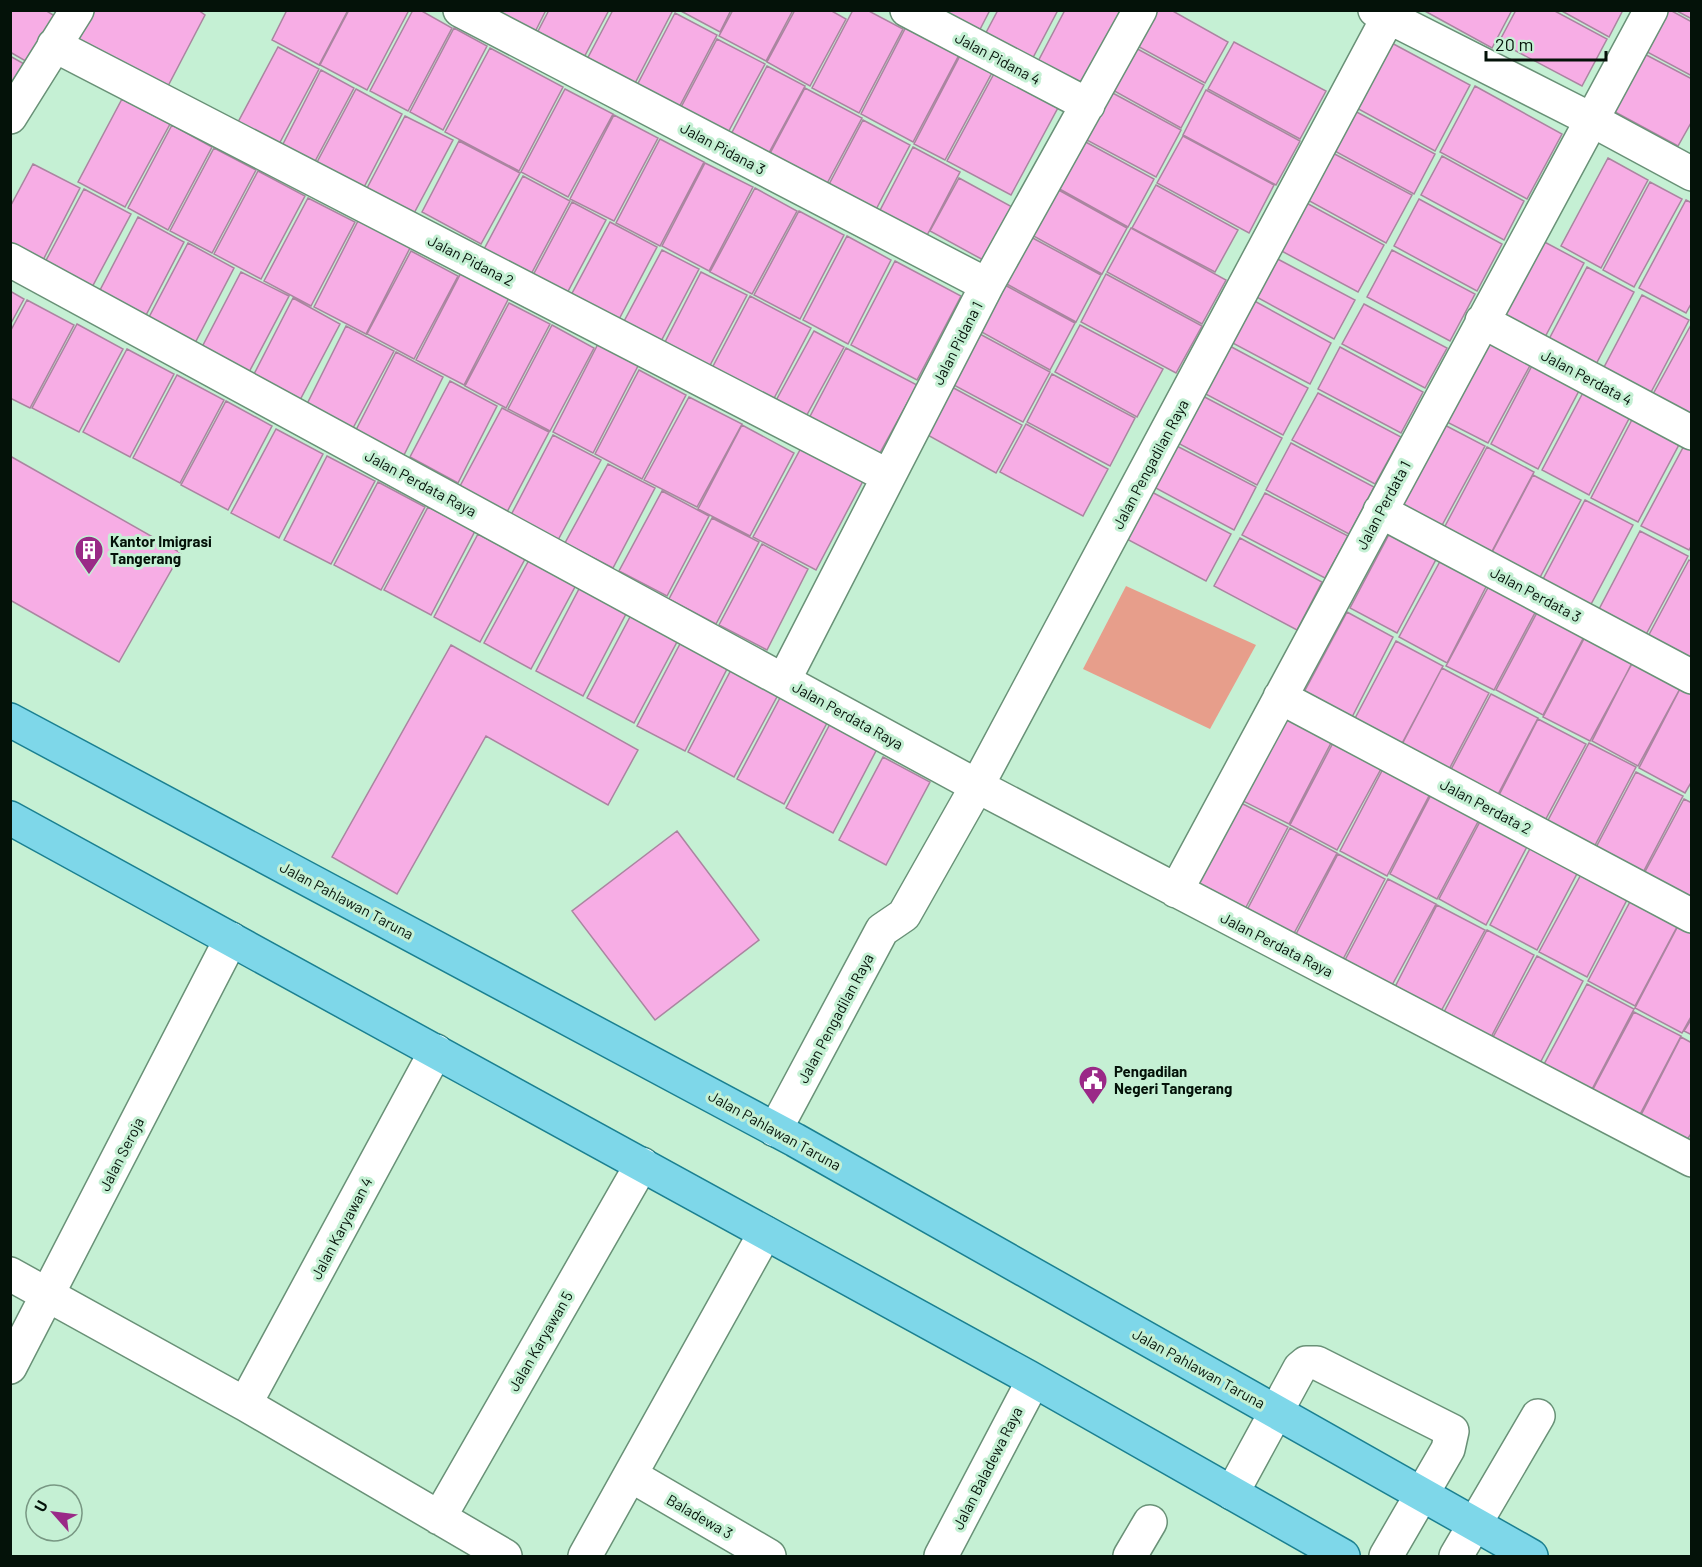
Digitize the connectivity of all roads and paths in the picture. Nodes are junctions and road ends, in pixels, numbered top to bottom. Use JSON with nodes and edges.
{"nodes":[{"id":1,"x":77,"y":10,"type":"edge"},
{"id":2,"x":460,"y":10,"type":"edge"},
{"id":3,"x":907,"y":10,"type":"edge"},
{"id":4,"x":1140,"y":10,"type":"edge"},
{"id":5,"x":1651,"y":10,"type":"edge"},
{"id":6,"x":1385,"y":13,"type":"edge"},
{"id":7,"x":54,"y":45,"type":"junction"},
{"id":8,"x":1088,"y":105,"type":"junction"},
{"id":9,"x":10,"y":117,"type":"edge"},
{"id":10,"x":1592,"y":120,"type":"junction"},
{"id":11,"x":1692,"y":174,"type":"edge"},
{"id":12,"x":10,"y":260,"type":"edge"},
{"id":13,"x":987,"y":285,"type":"junction"},
{"id":14,"x":1482,"y":321,"type":"junction"},
{"id":15,"x":1692,"y":433,"type":"edge"},
{"id":16,"x":888,"y":476,"type":"junction"},
{"id":17,"x":1380,"y":511,"type":"junction"},
{"id":18,"x":1692,"y":677,"type":"edge"},
{"id":19,"x":784,"y":680,"type":"junction"},
{"id":20,"x":1280,"y":697,"type":"junction"},
{"id":21,"x":10,"y":720,"type":"edge"},
{"id":22,"x":977,"y":786,"type":"junction"},
{"id":23,"x":10,"y":818,"type":"edge"},
{"id":24,"x":1176,"y":891,"type":"junction"},
{"id":25,"x":1692,"y":916,"type":"edge"},
{"id":26,"x":231,"y":939,"type":"junction"},
{"id":27,"x":436,"y":1052,"type":"junction"},
{"id":28,"x":785,"y":1135,"type":"junction"},
{"id":29,"x":1688,"y":1150,"type":"edge"},
{"id":30,"x":642,"y":1164,"type":"junction"},
{"id":31,"x":765,"y":1233,"type":"junction"},
{"id":32,"x":10,"y":1274,"type":"edge"},
{"id":33,"x":49,"y":1295,"type":"junction"},
{"id":34,"x":10,"y":1367,"type":"edge"},
{"id":35,"x":1033,"y":1380,"type":"junction"},
{"id":36,"x":245,"y":1404,"type":"junction"},
{"id":37,"x":1276,"y":1411,"type":"junction"},
{"id":38,"x":1538,"y":1416,"type":"dead end"},
{"id":39,"x":632,"y":1476,"type":"junction"},
{"id":40,"x":1232,"y":1493,"type":"junction"},
{"id":41,"x":1422,"y":1493,"type":"junction"},
{"id":42,"x":439,"y":1518,"type":"junction"},
{"id":43,"x":1150,"y":1522,"type":"dead end"},
{"id":44,"x":1475,"y":1523,"type":"junction"},
{"id":45,"x":505,"y":1557,"type":"edge"},
{"id":46,"x":585,"y":1557,"type":"edge"},
{"id":47,"x":769,"y":1557,"type":"edge"},
{"id":48,"x":941,"y":1557,"type":"edge"},
{"id":49,"x":1130,"y":1557,"type":"edge"},
{"id":50,"x":1343,"y":1557,"type":"edge"},
{"id":51,"x":1386,"y":1557,"type":"edge"},
{"id":52,"x":1456,"y":1557,"type":"edge"},
{"id":53,"x":1531,"y":1557,"type":"edge"}],
"edges":[{"from":1,"to":7,"type":"street"},
{"from":2,"to":13,"type":"street","name":"Jalan Pidana 3"},
{"from":3,"to":8,"type":"street","name":"Jalan Pidana 4"},
{"from":4,"to":8,"type":"street","name":"Jalan Pidana 1"},
{"from":5,"to":10,"type":"street","name":"Jalan Perdata 1"},
{"from":6,"to":10,"type":"street"},
{"from":6,"to":22,"type":"street","name":"Jalan Pengadilan Raya"},
{"from":7,"to":9,"type":"street"},
{"from":7,"to":16,"type":"street","name":"Jalan Pidana 2"},
{"from":8,"to":13,"type":"street","name":"Jalan Pidana 1"},
{"from":10,"to":11,"type":"street"},
{"from":10,"to":14,"type":"street","name":"Jalan Perdata 1"},
{"from":12,"to":19,"type":"street","name":"Jalan Perdata Raya"},
{"from":13,"to":16,"type":"street","name":"Jalan Pidana 1"},
{"from":14,"to":15,"type":"street","name":"Jalan Perdata 4"},
{"from":14,"to":17,"type":"street","name":"Jalan Perdata 1"},
{"from":16,"to":19,"type":"street","name":"Jalan Pidana 1"},
{"from":17,"to":18,"type":"street","name":"Jalan Perdata 3"},
{"from":17,"to":20,"type":"street","name":"Jalan Perdata 1"},
{"from":19,"to":22,"type":"street","name":"Jalan Perdata Raya"},
{"from":20,"to":24,"type":"street","name":"Jalan Perdata 1"},
{"from":20,"to":25,"type":"street","name":"Jalan Perdata 2"},
{"from":21,"to":28,"type":"main road","name":"Jalan Pahlawan Taruna"},
{"from":22,"to":24,"type":"street","name":"Jalan Perdata Raya"},
{"from":22,"to":28,"type":"street","name":"Jalan Pengadilan Raya"},
{"from":23,"to":26,"type":"main road"},
{"from":24,"to":29,"type":"street","name":"Jalan Perdata Raya"},
{"from":26,"to":27,"type":"main road"},
{"from":26,"to":33,"type":"street","name":"Jalan Seroja"},
{"from":27,"to":30,"type":"main road"},
{"from":27,"to":36,"type":"street","name":"Jalan Karyawan 4"},
{"from":28,"to":37,"type":"main road","name":"Jalan Pahlawan Taruna"},
{"from":30,"to":31,"type":"main road"},
{"from":30,"to":42,"type":"street","name":"Jalan Karyawan 5"},
{"from":31,"to":35,"type":"main road"},
{"from":31,"to":39,"type":"street"},
{"from":32,"to":33,"type":"street"},
{"from":33,"to":34,"type":"street","name":"Jalan Seroja"},
{"from":33,"to":36,"type":"street"},
{"from":35,"to":40,"type":"main road"},
{"from":35,"to":48,"type":"street","name":"Jalan Baladewa Raya"},
{"from":36,"to":42,"type":"street"},
{"from":37,"to":40,"type":"street"},
{"from":37,"to":41,"type":"main road","name":"Jalan Pahlawan Taruna"},
{"from":37,"to":41,"type":"street"},
{"from":38,"to":44,"type":"street"},
{"from":39,"to":46,"type":"street"},
{"from":39,"to":47,"type":"street","name":"Baladewa 3"},
{"from":40,"to":50,"type":"main road"},
{"from":41,"to":44,"type":"main road","name":"Jalan Pahlawan Taruna"},
{"from":41,"to":51,"type":"street"},
{"from":42,"to":45,"type":"street"},
{"from":43,"to":49,"type":"street"},
{"from":44,"to":52,"type":"street"},
{"from":44,"to":53,"type":"main road","name":"Jalan Pahlawan Taruna"}]}
